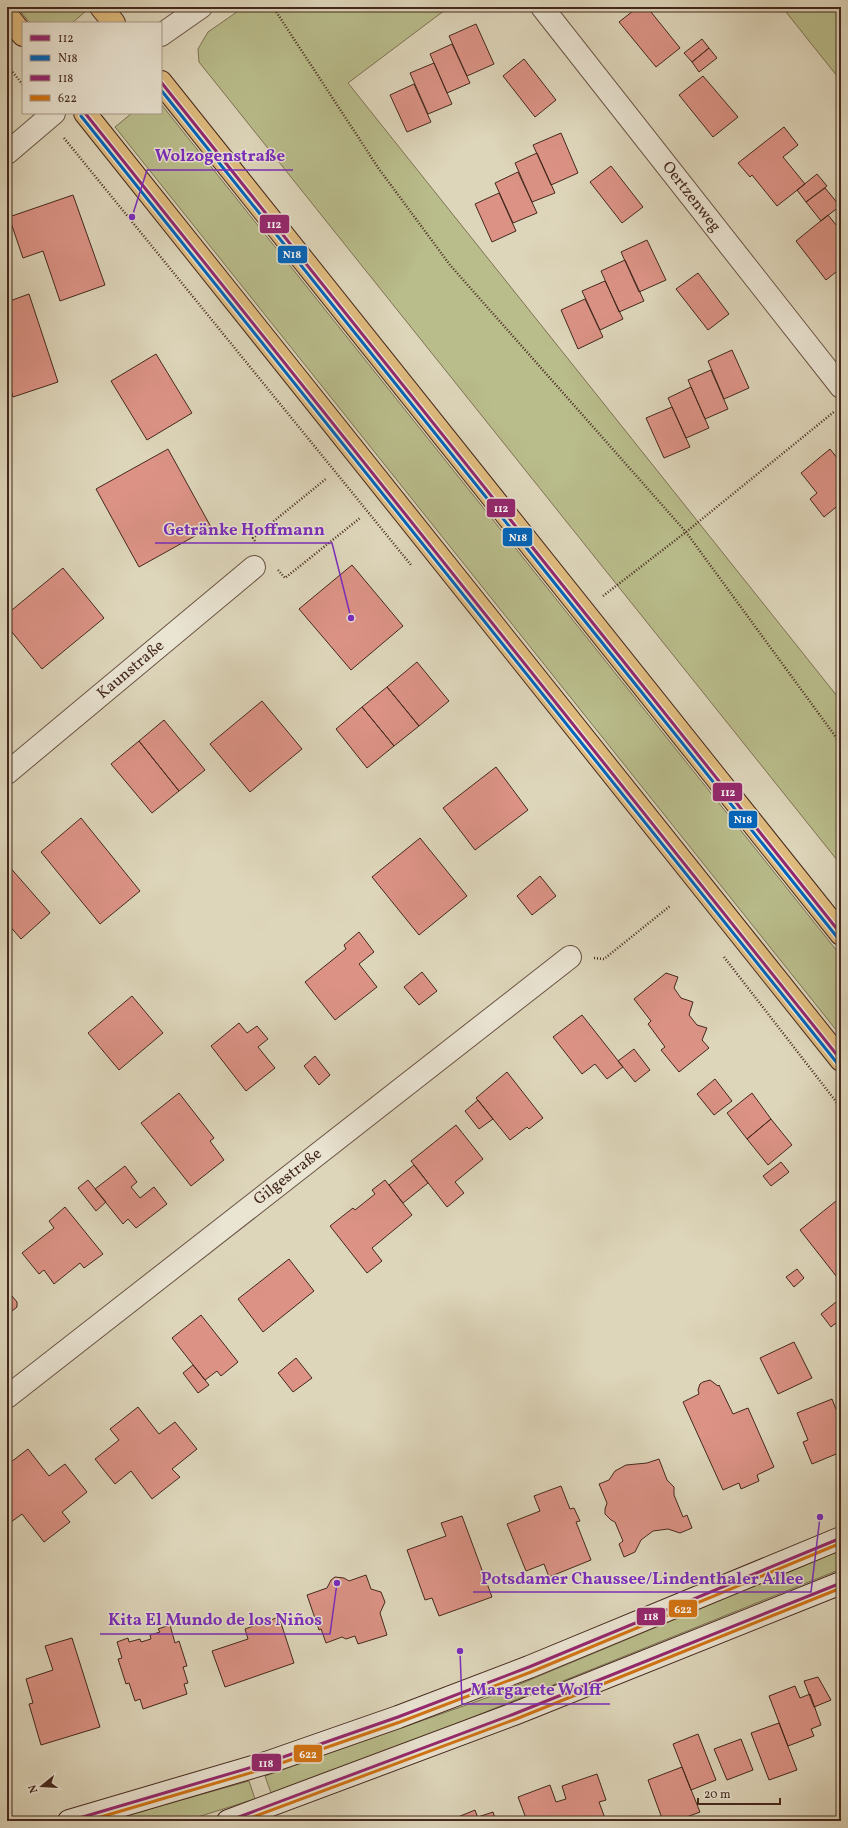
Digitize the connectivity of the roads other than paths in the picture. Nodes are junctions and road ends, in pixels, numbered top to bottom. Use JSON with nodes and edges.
{"nodes":[{"id":1,"x":101,"y":7,"type":"edge"},
{"id":2,"x":201,"y":7,"type":"edge"},
{"id":3,"x":542,"y":7,"type":"edge"},
{"id":4,"x":7,"y":15,"type":"edge"},
{"id":5,"x":113,"y":22,"type":"edge"},
{"id":6,"x":22,"y":34,"type":"edge"},
{"id":7,"x":162,"y":34,"type":"edge"},
{"id":8,"x":162,"y":83,"type":"edge"},
{"id":9,"x":53,"y":114,"type":"edge"},
{"id":10,"x":86,"y":114,"type":"edge"},
{"id":11,"x":7,"y":154,"type":"edge"},
{"id":12,"x":841,"y":387,"type":"edge"},
{"id":13,"x":254,"y":567,"type":"dead end"},
{"id":14,"x":7,"y":773,"type":"edge"},
{"id":15,"x":841,"y":934,"type":"edge"},
{"id":16,"x":570,"y":957,"type":"road end"},
{"id":17,"x":841,"y":1060,"type":"edge"},
{"id":18,"x":7,"y":1397,"type":"edge"},
{"id":19,"x":841,"y":1538,"type":"edge"},
{"id":20,"x":841,"y":1583,"type":"edge"},
{"id":21,"x":69,"y":1821,"type":"edge"},
{"id":22,"x":228,"y":1821,"type":"edge"}],
"edges":[{"from":1,"to":5,"type":"main road"},
{"from":2,"to":7,"type":"street"},
{"from":3,"to":12,"type":"street","name":"Oertzenweg"},
{"from":4,"to":6,"type":"main road"},
{"from":8,"to":15,"type":"main road"},
{"from":9,"to":11,"type":"street"},
{"from":10,"to":17,"type":"main road"},
{"from":13,"to":14,"type":"street","name":"Kaunstraße"},
{"from":16,"to":18,"type":"street","name":"Gilgestraße"},
{"from":19,"to":21,"type":"street"},
{"from":20,"to":22,"type":"street"}]}
